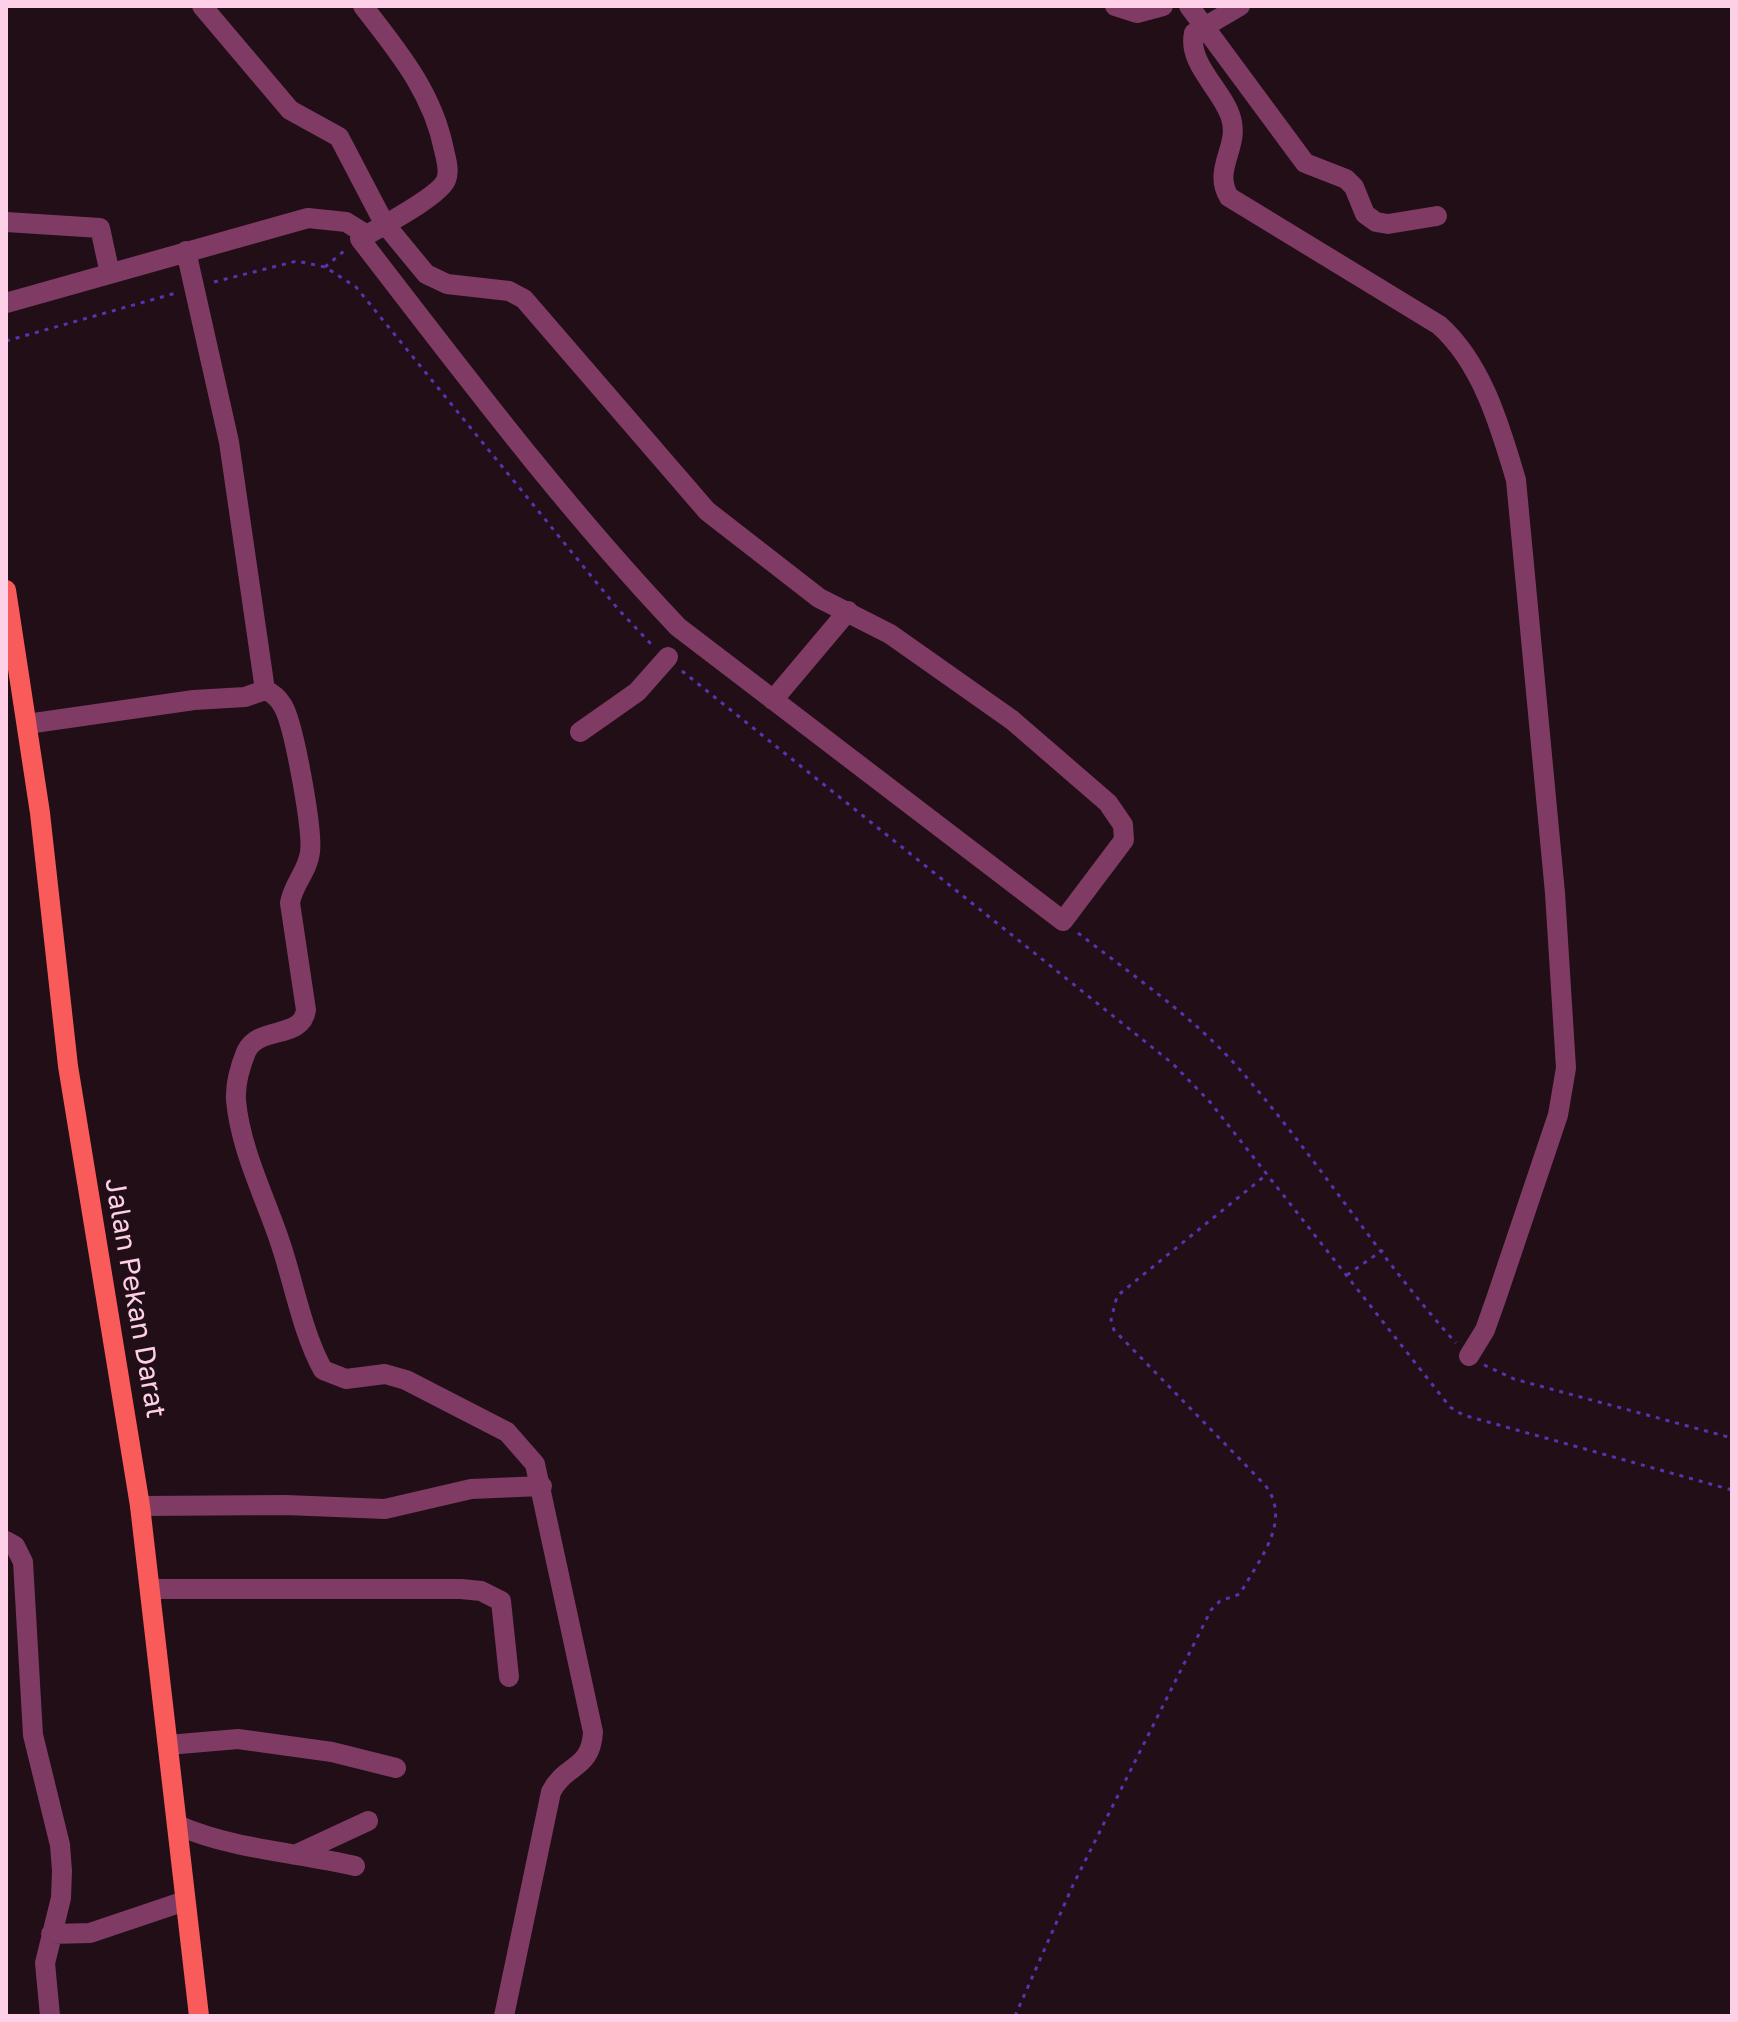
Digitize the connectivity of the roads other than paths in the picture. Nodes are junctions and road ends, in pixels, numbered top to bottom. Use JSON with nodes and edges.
{"nodes":[{"id":1,"x":202,"y":6,"type":"edge"},
{"id":2,"x":363,"y":6,"type":"edge"},
{"id":3,"x":1115,"y":6,"type":"edge"},
{"id":4,"x":1163,"y":6,"type":"edge"},
{"id":5,"x":1189,"y":6,"type":"edge"},
{"id":6,"x":1240,"y":6,"type":"edge"},
{"id":7,"x":1206,"y":26,"type":"junction"},
{"id":8,"x":1437,"y":216,"type":"dead end"},
{"id":9,"x":6,"y":222,"type":"edge"},
{"id":10,"x":376,"y":229,"type":"junction"},
{"id":11,"x":191,"y":269,"type":"junction"},
{"id":12,"x":110,"y":274,"type":"junction"},
{"id":13,"x":6,"y":303,"type":"edge"},
{"id":14,"x":6,"y":590,"type":"edge"},
{"id":15,"x":848,"y":611,"type":"junction"},
{"id":16,"x":668,"y":657,"type":"road end"},
{"id":17,"x":265,"y":690,"type":"junction"},
{"id":18,"x":773,"y":700,"type":"junction"},
{"id":19,"x":27,"y":724,"type":"junction"},
{"id":20,"x":580,"y":732,"type":"dead end"},
{"id":21,"x":1469,"y":1356,"type":"road end"},
{"id":22,"x":528,"y":1487,"type":"junction"},
{"id":23,"x":140,"y":1506,"type":"junction"},
{"id":24,"x":6,"y":1541,"type":"edge"},
{"id":25,"x":151,"y":1589,"type":"junction"},
{"id":26,"x":509,"y":1677,"type":"dead end"},
{"id":27,"x":168,"y":1745,"type":"junction"},
{"id":28,"x":396,"y":1768,"type":"dead end"},
{"id":29,"x":368,"y":1821,"type":"dead end"},
{"id":30,"x":177,"y":1825,"type":"junction"},
{"id":31,"x":299,"y":1853,"type":"junction"},
{"id":32,"x":355,"y":1866,"type":"dead end"},
{"id":33,"x":185,"y":1901,"type":"junction"},
{"id":34,"x":51,"y":1934,"type":"junction"},
{"id":35,"x":50,"y":2016,"type":"edge"},
{"id":36,"x":199,"y":2016,"type":"edge"},
{"id":37,"x":504,"y":2016,"type":"edge"}],
"edges":[{"from":1,"to":10,"type":"street"},
{"from":2,"to":10,"type":"street"},
{"from":3,"to":4,"type":"street"},
{"from":5,"to":7,"type":"street"},
{"from":6,"to":7,"type":"street"},
{"from":7,"to":8,"type":"street"},
{"from":7,"to":21,"type":"street"},
{"from":9,"to":12,"type":"street"},
{"from":10,"to":11,"type":"street"},
{"from":10,"to":15,"type":"street"},
{"from":10,"to":18,"type":"street"},
{"from":11,"to":12,"type":"street"},
{"from":11,"to":17,"type":"street"},
{"from":12,"to":13,"type":"street"},
{"from":14,"to":19,"type":"main road","name":"Jalan Pekan Darat"},
{"from":15,"to":18,"type":"street"},
{"from":15,"to":18,"type":"street"},
{"from":16,"to":20,"type":"street"},
{"from":17,"to":19,"type":"street"},
{"from":17,"to":22,"type":"street"},
{"from":19,"to":23,"type":"main road","name":"Jalan Pekan Darat"},
{"from":22,"to":23,"type":"street"},
{"from":22,"to":37,"type":"street"},
{"from":23,"to":25,"type":"main road","name":"Jalan Pekan Darat"},
{"from":24,"to":34,"type":"street"},
{"from":25,"to":26,"type":"street"},
{"from":25,"to":27,"type":"main road","name":"Jalan Pekan Darat"},
{"from":27,"to":28,"type":"street"},
{"from":27,"to":30,"type":"main road","name":"Jalan Pekan Darat"},
{"from":29,"to":31,"type":"street"},
{"from":30,"to":31,"type":"street"},
{"from":30,"to":33,"type":"main road","name":"Jalan Pekan Darat"},
{"from":31,"to":32,"type":"street"},
{"from":33,"to":34,"type":"street"},
{"from":33,"to":36,"type":"main road","name":"Jalan Pekan Darat"},
{"from":34,"to":35,"type":"street"}]}
